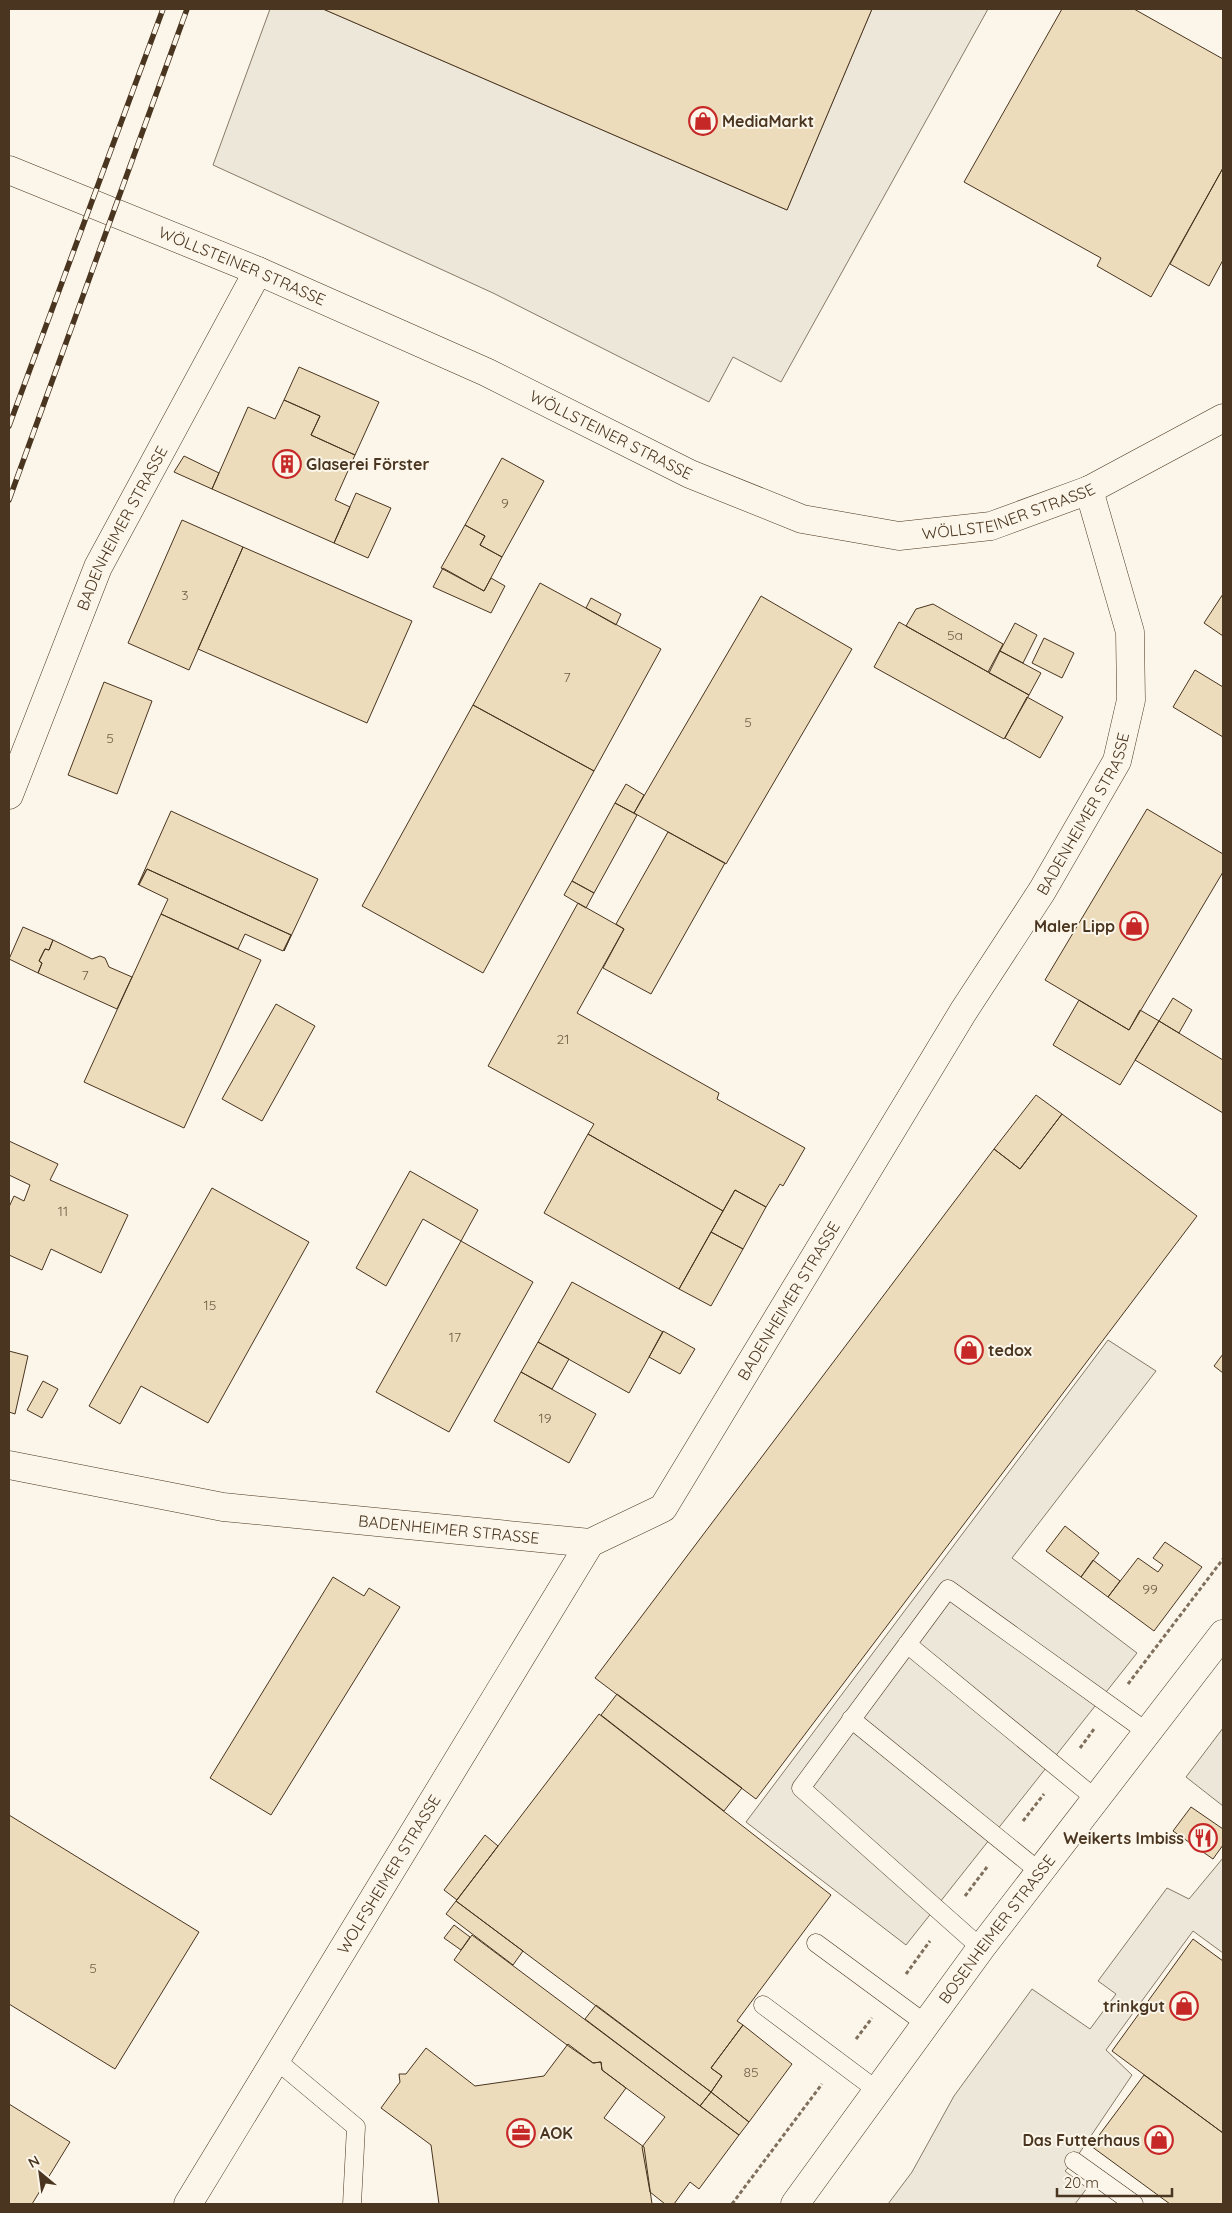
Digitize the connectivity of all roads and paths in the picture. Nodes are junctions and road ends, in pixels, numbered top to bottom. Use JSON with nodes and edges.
{"nodes":[{"id":1,"x":9,"y":170,"type":"edge"},
{"id":2,"x":258,"y":271,"type":"junction"},
{"id":3,"x":1223,"y":418,"type":"edge"},
{"id":4,"x":1089,"y":490,"type":"junction"},
{"id":5,"x":9,"y":795,"type":"edge"},
{"id":6,"x":9,"y":1465,"type":"edge"},
{"id":7,"x":590,"y":1543,"type":"junction"},
{"id":8,"x":1223,"y":1559,"type":"edge"},
{"id":9,"x":1223,"y":1634,"type":"edge"},
{"id":10,"x":907,"y":1644,"type":"junction"},
{"id":11,"x":1111,"y":1706,"type":"junction"},
{"id":12,"x":851,"y":1720,"type":"junction"},
{"id":13,"x":1147,"y":1732,"type":"junction"},
{"id":14,"x":1062,"y":1771,"type":"junction"},
{"id":15,"x":1096,"y":1800,"type":"junction"},
{"id":16,"x":1005,"y":1844,"type":"junction"},
{"id":17,"x":1040,"y":1872,"type":"junction"},
{"id":18,"x":947,"y":1918,"type":"junction"},
{"id":19,"x":816,"y":1943,"type":"dead end"},
{"id":20,"x":982,"y":1948,"type":"junction"},
{"id":21,"x":889,"y":1996,"type":"junction"},
{"id":22,"x":764,"y":2005,"type":"dead end"},
{"id":23,"x":926,"y":2024,"type":"junction"},
{"id":24,"x":276,"y":2060,"type":"junction"},
{"id":25,"x":839,"y":2062,"type":"junction"},
{"id":26,"x":878,"y":2091,"type":"junction"},
{"id":27,"x":1074,"y":2161,"type":"dead end"},
{"id":28,"x":188,"y":2204,"type":"edge"},
{"id":29,"x":352,"y":2204,"type":"edge"},
{"id":30,"x":732,"y":2204,"type":"edge"},
{"id":31,"x":795,"y":2204,"type":"edge"},
{"id":32,"x":1134,"y":2204,"type":"edge"}],
"edges":[{"from":1,"to":2,"type":"street","name":"WÖLLSTEINER STRASSE"},
{"from":2,"to":4,"type":"street","name":"WÖLLSTEINER STRASSE"},
{"from":2,"to":5,"type":"street","name":"BADENHEIMER STRASSE"},
{"from":3,"to":4,"type":"street","name":"WÖLLSTEINER STRASSE"},
{"from":4,"to":7,"type":"street","name":"BADENHEIMER STRASSE"},
{"from":6,"to":7,"type":"street","name":"BADENHEIMER STRASSE"},
{"from":7,"to":24,"type":"street","name":"WOLFSHEIMER STRASSE"},
{"from":8,"to":11,"type":"path"},
{"from":9,"to":13,"type":"street","name":"BOSENHEIMER STRASSE"},
{"from":10,"to":11,"type":"lane"},
{"from":10,"to":12,"type":"lane"},
{"from":10,"to":14,"type":"lane"},
{"from":11,"to":13,"type":"lane"},
{"from":11,"to":14,"type":"path"},
{"from":12,"to":16,"type":"lane"},
{"from":12,"to":18,"type":"lane"},
{"from":13,"to":15,"type":"street","name":"BOSENHEIMER STRASSE"},
{"from":14,"to":15,"type":"lane"},
{"from":14,"to":16,"type":"path"},
{"from":15,"to":17,"type":"street","name":"BOSENHEIMER STRASSE"},
{"from":16,"to":17,"type":"lane"},
{"from":16,"to":18,"type":"path"},
{"from":17,"to":20,"type":"street","name":"BOSENHEIMER STRASSE"},
{"from":18,"to":20,"type":"lane"},
{"from":18,"to":21,"type":"path"},
{"from":19,"to":21,"type":"lane"},
{"from":20,"to":23,"type":"street","name":"BOSENHEIMER STRASSE"},
{"from":21,"to":23,"type":"lane"},
{"from":21,"to":25,"type":"path"},
{"from":22,"to":25,"type":"lane"},
{"from":23,"to":26,"type":"street","name":"BOSENHEIMER STRASSE"},
{"from":24,"to":28,"type":"street","name":"WOLFSHEIMER STRASSE"},
{"from":24,"to":29,"type":"lane"},
{"from":25,"to":26,"type":"lane"},
{"from":25,"to":30,"type":"path"},
{"from":26,"to":31,"type":"street","name":"BOSENHEIMER STRASSE"},
{"from":27,"to":32,"type":"lane"}]}
